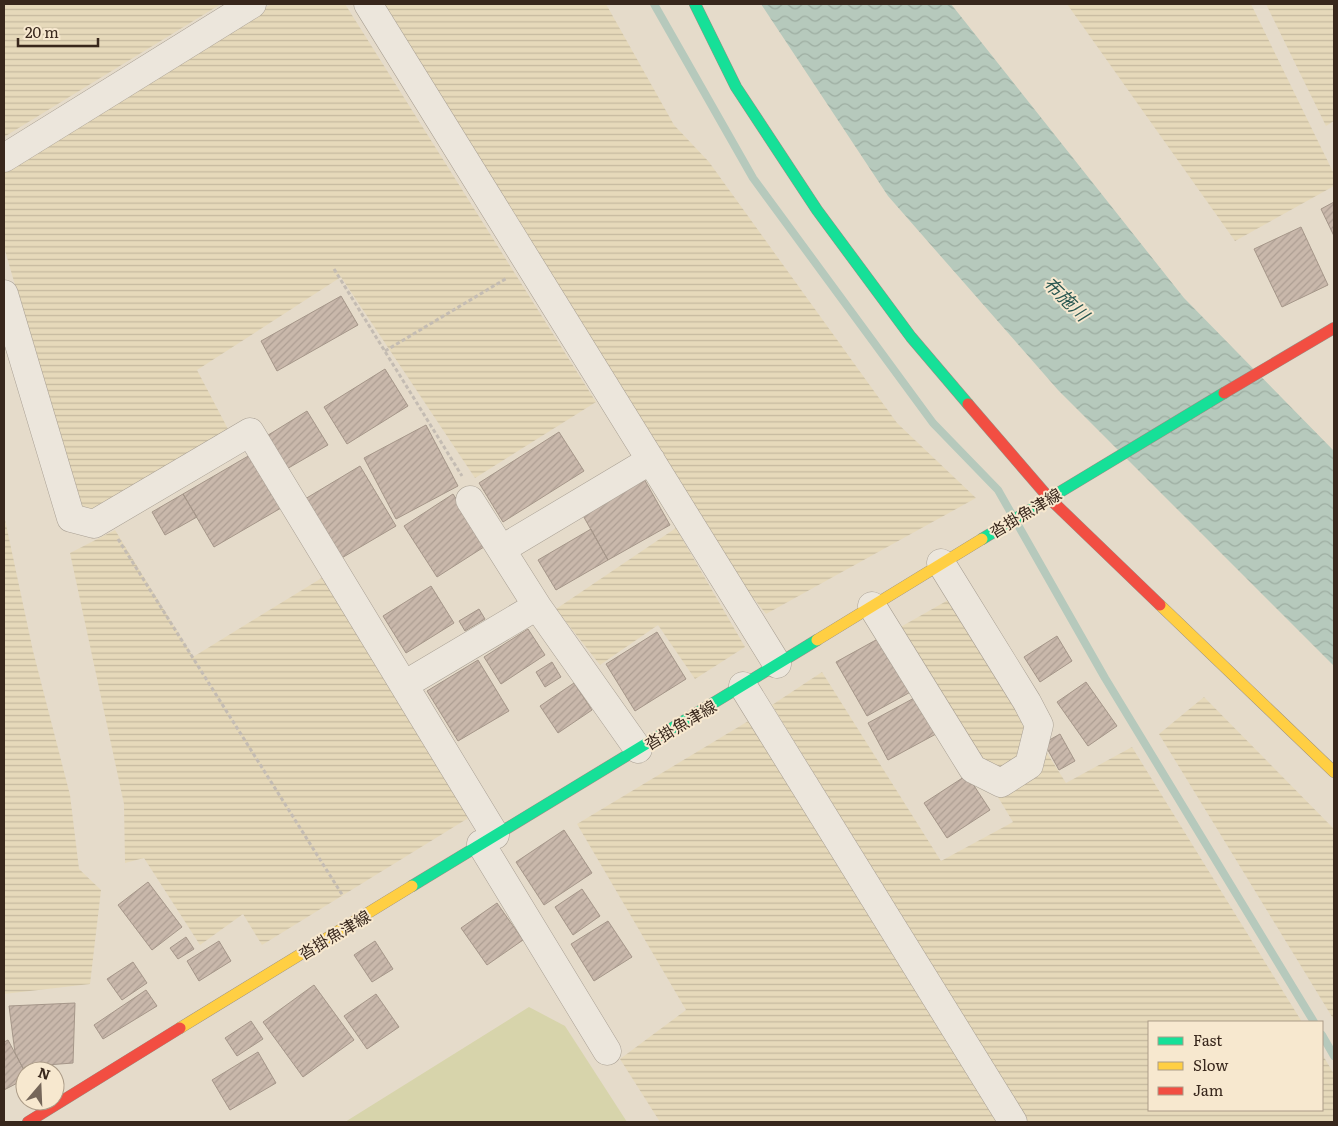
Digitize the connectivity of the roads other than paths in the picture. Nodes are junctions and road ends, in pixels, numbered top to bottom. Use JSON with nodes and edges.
{"nodes":[{"id":1,"x":252,"y":4,"type":"edge"},
{"id":2,"x":368,"y":4,"type":"edge"},
{"id":3,"x":695,"y":4,"type":"edge"},
{"id":4,"x":4,"y":158,"type":"edge"},
{"id":5,"x":4,"y":294,"type":"edge"},
{"id":6,"x":1334,"y":328,"type":"edge"},
{"id":7,"x":651,"y":460,"type":"junction"},
{"id":8,"x":1049,"y":498,"type":"junction"},
{"id":9,"x":470,"y":500,"type":"road end"},
{"id":10,"x":502,"y":549,"type":"junction"},
{"id":11,"x":942,"y":563,"type":"junction"},
{"id":12,"x":537,"y":606,"type":"junction"},
{"id":13,"x":872,"y":606,"type":"junction"},
{"id":14,"x":777,"y":664,"type":"junction"},
{"id":15,"x":404,"y":685,"type":"junction"},
{"id":16,"x":743,"y":686,"type":"junction"},
{"id":17,"x":638,"y":749,"type":"junction"},
{"id":18,"x":1334,"y":772,"type":"edge"},
{"id":19,"x":488,"y":839,"type":"junction"},
{"id":20,"x":607,"y":1051,"type":"dead end"},
{"id":21,"x":28,"y":1122,"type":"edge"},
{"id":22,"x":1013,"y":1122,"type":"edge"}],
"edges":[{"from":1,"to":4,"type":"street"},
{"from":2,"to":7,"type":"street"},
{"from":3,"to":8,"type":"main road"},
{"from":5,"to":15,"type":"street"},
{"from":6,"to":8,"type":"main road","name":"沓掛魚津線"},
{"from":7,"to":10,"type":"street"},
{"from":7,"to":14,"type":"street"},
{"from":8,"to":11,"type":"main road","name":"沓掛魚津線"},
{"from":8,"to":18,"type":"main road"},
{"from":9,"to":10,"type":"street"},
{"from":10,"to":12,"type":"street"},
{"from":11,"to":13,"type":"main road","name":"沓掛魚津線"},
{"from":11,"to":13,"type":"street"},
{"from":12,"to":15,"type":"street"},
{"from":12,"to":17,"type":"street"},
{"from":13,"to":14,"type":"main road","name":"沓掛魚津線"},
{"from":14,"to":16,"type":"main road","name":"沓掛魚津線"},
{"from":15,"to":19,"type":"street"},
{"from":16,"to":17,"type":"main road","name":"沓掛魚津線"},
{"from":16,"to":22,"type":"street"},
{"from":17,"to":19,"type":"main road","name":"沓掛魚津線"},
{"from":19,"to":20,"type":"street"},
{"from":19,"to":21,"type":"main road","name":"沓掛魚津線"}]}
